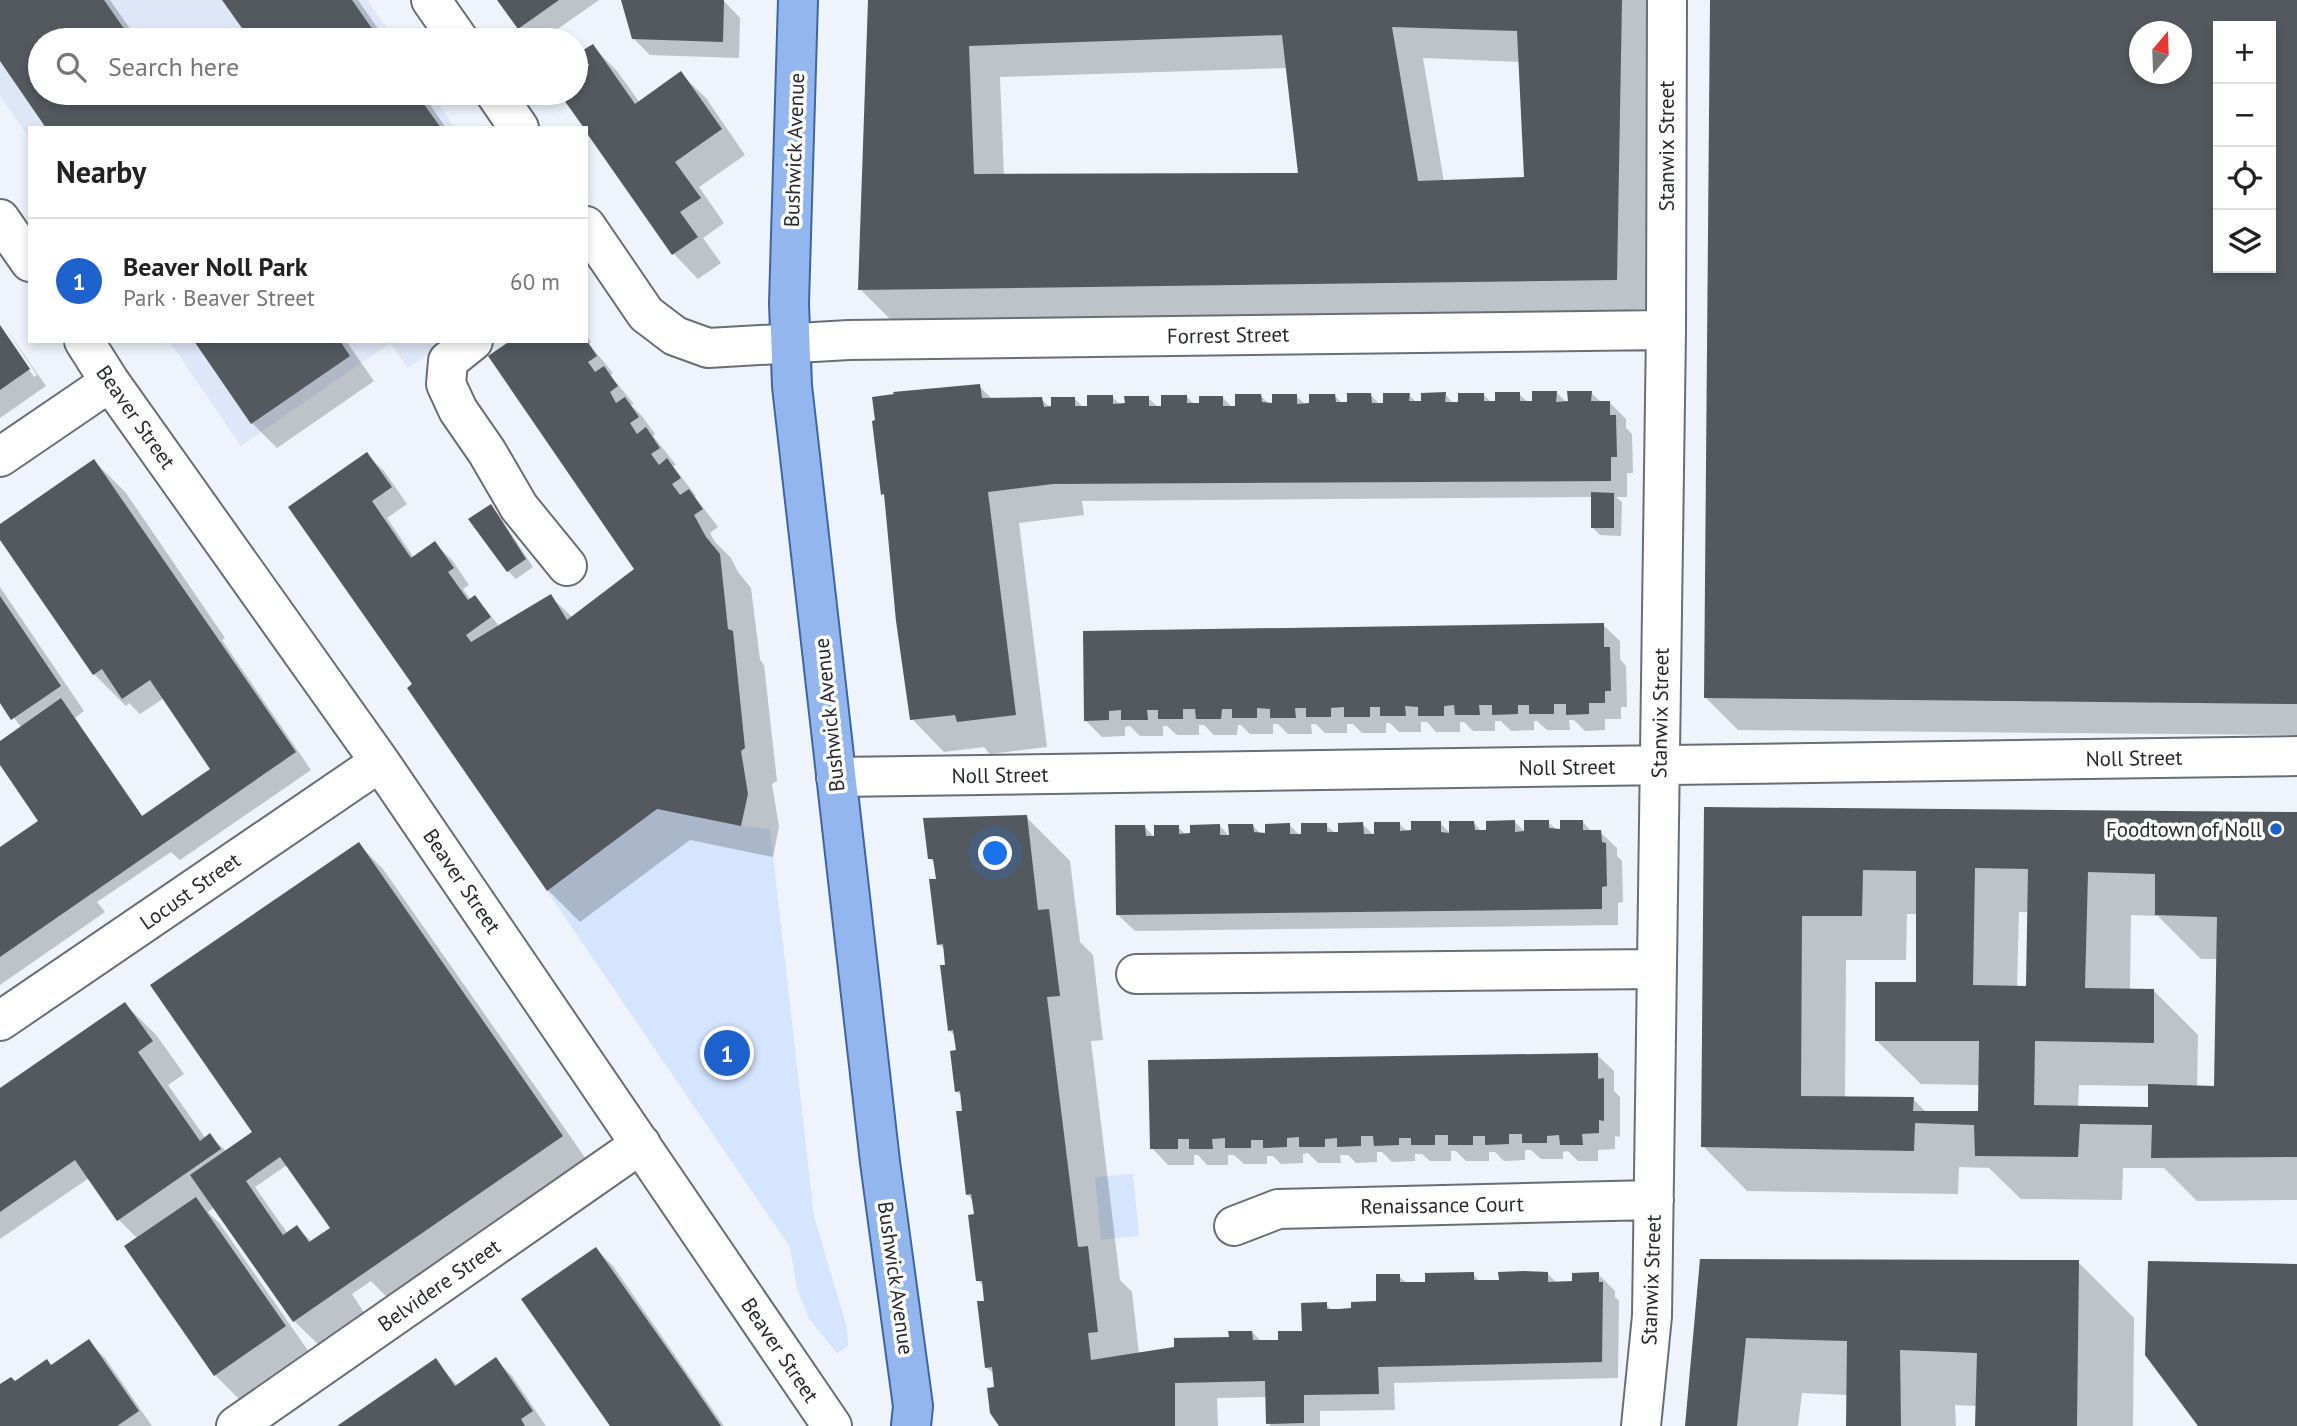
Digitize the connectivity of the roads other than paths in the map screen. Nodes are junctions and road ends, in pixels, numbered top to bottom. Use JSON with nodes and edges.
{"nodes":[{"id":1,"x":431,"y":0,"type":"edge"},
{"id":2,"x":797,"y":0,"type":"edge"},
{"id":3,"x":1667,"y":0,"type":"edge"},
{"id":4,"x":450,"y":28,"type":"edge"},
{"id":5,"x":503,"y":105,"type":"edge"},
{"id":6,"x":518,"y":126,"type":"edge"},
{"id":7,"x":0,"y":219,"type":"edge"},
{"id":8,"x":591,"y":245,"type":"edge"},
{"id":9,"x":28,"y":259,"type":"edge"},
{"id":10,"x":1665,"y":330,"type":"junction"},
{"id":11,"x":85,"y":343,"type":"edge"},
{"id":12,"x":470,"y":343,"type":"edge"},
{"id":13,"x":790,"y":343,"type":"junction"},
{"id":14,"x":110,"y":382,"type":"junction"},
{"id":15,"x":0,"y":457,"type":"edge"},
{"id":16,"x":567,"y":565,"type":"dead end"},
{"id":17,"x":2297,"y":756,"type":"edge"},
{"id":18,"x":380,"y":762,"type":"junction"},
{"id":19,"x":1660,"y":765,"type":"junction"},
{"id":20,"x":836,"y":778,"type":"junction"},
{"id":21,"x":1656,"y":969,"type":"junction"},
{"id":22,"x":1136,"y":974,"type":"dead end"},
{"id":23,"x":0,"y":1021,"type":"edge"},
{"id":24,"x":641,"y":1144,"type":"junction"},
{"id":25,"x":1654,"y":1200,"type":"junction"},
{"id":26,"x":1234,"y":1226,"type":"dead end"},
{"id":27,"x":236,"y":1426,"type":"edge"},
{"id":28,"x":832,"y":1426,"type":"edge"},
{"id":29,"x":911,"y":1426,"type":"edge"},
{"id":30,"x":1641,"y":1426,"type":"edge"}],
"edges":[{"from":1,"to":4,"type":"street"},
{"from":2,"to":13,"type":"main road","name":"Bushwick Avenue"},
{"from":3,"to":10,"type":"street","name":"Stanwix Street"},
{"from":5,"to":6,"type":"street"},
{"from":7,"to":9,"type":"street"},
{"from":8,"to":13,"type":"street","name":"Forrest Street"},
{"from":10,"to":13,"type":"street","name":"Forrest Street"},
{"from":10,"to":19,"type":"street","name":"Stanwix Street"},
{"from":11,"to":14,"type":"street","name":"Beaver Street"},
{"from":12,"to":16,"type":"street"},
{"from":13,"to":20,"type":"main road","name":"Bushwick Avenue"},
{"from":14,"to":15,"type":"street"},
{"from":14,"to":18,"type":"street","name":"Beaver Street"},
{"from":17,"to":19,"type":"street","name":"Noll Street"},
{"from":18,"to":23,"type":"street","name":"Locust Street"},
{"from":18,"to":24,"type":"street","name":"Beaver Street"},
{"from":19,"to":20,"type":"street","name":"Noll Street"},
{"from":19,"to":21,"type":"street","name":"Stanwix Street"},
{"from":20,"to":29,"type":"main road","name":"Bushwick Avenue"},
{"from":21,"to":22,"type":"street"},
{"from":21,"to":25,"type":"street","name":"Stanwix Street"},
{"from":24,"to":27,"type":"street","name":"Belvidere Street"},
{"from":24,"to":28,"type":"street","name":"Beaver Street"},
{"from":25,"to":26,"type":"street","name":"Renaissance Court"},
{"from":25,"to":30,"type":"street","name":"Stanwix Street"}]}
